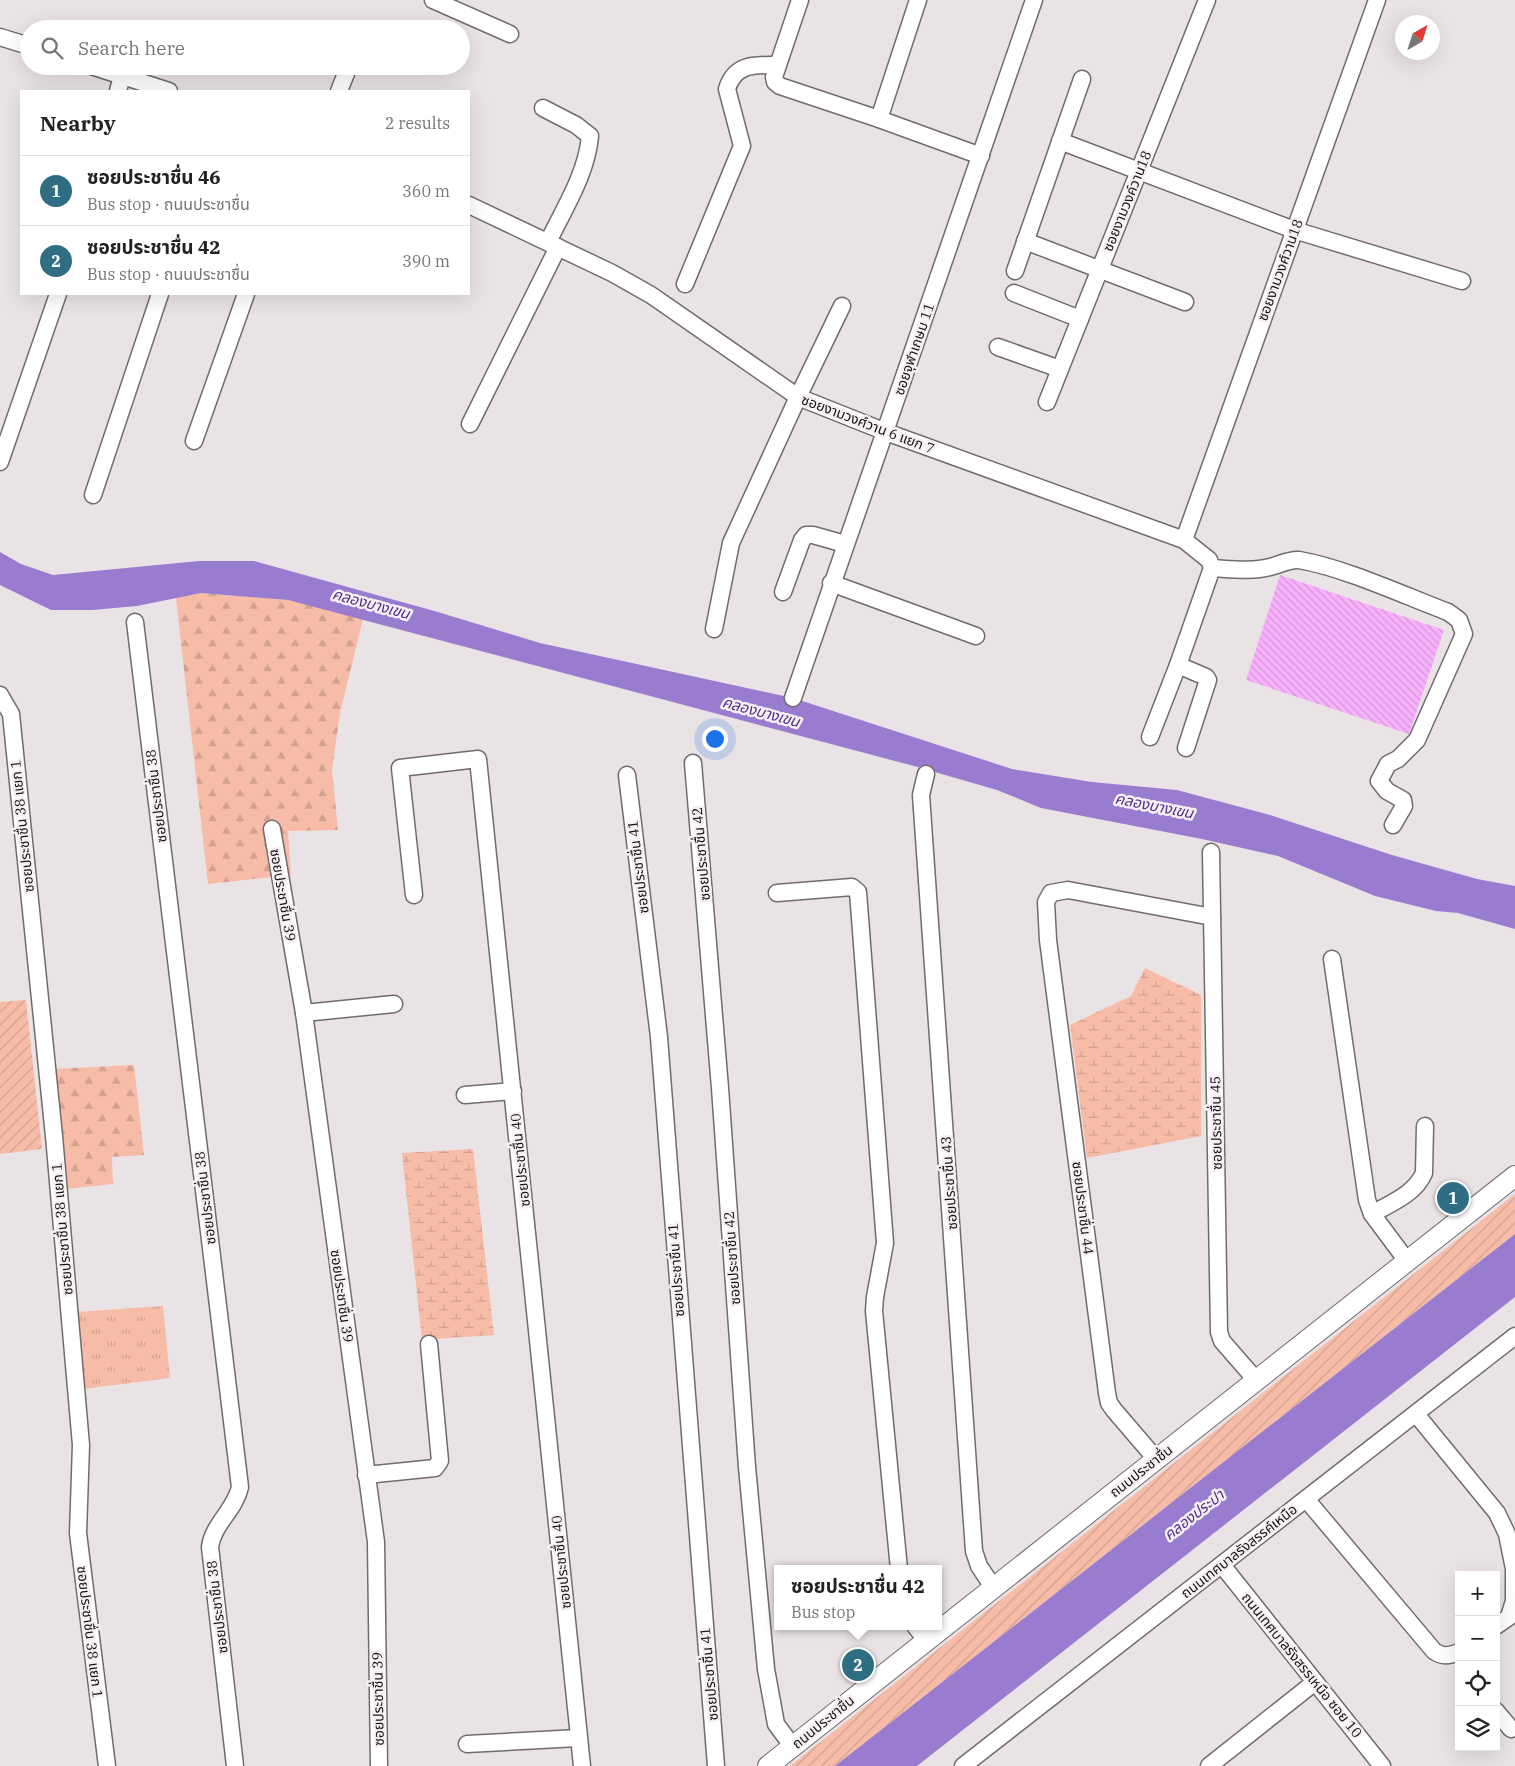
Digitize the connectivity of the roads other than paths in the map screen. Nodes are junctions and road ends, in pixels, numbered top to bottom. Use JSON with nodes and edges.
{"nodes":[{"id":1,"x":433,"y":0,"type":"edge"},
{"id":2,"x":800,"y":0,"type":"edge"},
{"id":3,"x":918,"y":0,"type":"edge"},
{"id":4,"x":1034,"y":0,"type":"edge"},
{"id":5,"x":1207,"y":0,"type":"edge"},
{"id":6,"x":1377,"y":0,"type":"edge"},
{"id":7,"x":510,"y":34,"type":"dead end"},
{"id":8,"x":0,"y":37,"type":"edge"},
{"id":9,"x":20,"y":43,"type":"edge"},
{"id":10,"x":778,"y":65,"type":"junction"},
{"id":11,"x":106,"y":75,"type":"edge"},
{"id":12,"x":345,"y":75,"type":"edge"},
{"id":13,"x":1082,"y":80,"type":"dead end"},
{"id":14,"x":120,"y":84,"type":"edge"},
{"id":15,"x":162,"y":90,"type":"edge"},
{"id":16,"x":339,"y":90,"type":"edge"},
{"id":17,"x":543,"y":108,"type":"dead end"},
{"id":18,"x":879,"y":118,"type":"junction"},
{"id":19,"x":1060,"y":141,"type":"junction"},
{"id":20,"x":981,"y":156,"type":"junction"},
{"id":21,"x":1139,"y":171,"type":"junction"},
{"id":22,"x":470,"y":205,"type":"edge"},
{"id":23,"x":1294,"y":230,"type":"junction"},
{"id":24,"x":1025,"y":241,"type":"junction"},
{"id":25,"x":553,"y":244,"type":"junction"},
{"id":26,"x":1100,"y":270,"type":"junction"},
{"id":27,"x":1014,"y":272,"type":"dead end"},
{"id":28,"x":1462,"y":281,"type":"dead end"},
{"id":29,"x":685,"y":284,"type":"dead end"},
{"id":30,"x":1014,"y":293,"type":"dead end"},
{"id":31,"x":58,"y":295,"type":"edge"},
{"id":32,"x":160,"y":295,"type":"edge"},
{"id":33,"x":246,"y":295,"type":"edge"},
{"id":34,"x":1185,"y":302,"type":"dead end"},
{"id":35,"x":842,"y":306,"type":"dead end"},
{"id":36,"x":1080,"y":319,"type":"junction"},
{"id":37,"x":998,"y":347,"type":"dead end"},
{"id":38,"x":1060,"y":369,"type":"junction"},
{"id":39,"x":798,"y":397,"type":"junction"},
{"id":40,"x":1047,"y":402,"type":"dead end"},
{"id":41,"x":470,"y":424,"type":"dead end"},
{"id":42,"x":886,"y":432,"type":"junction"},
{"id":43,"x":194,"y":441,"type":"dead end"},
{"id":44,"x":0,"y":462,"type":"edge"},
{"id":45,"x":93,"y":495,"type":"dead end"},
{"id":46,"x":1184,"y":540,"type":"junction"},
{"id":47,"x":845,"y":544,"type":"junction"},
{"id":48,"x":1212,"y":568,"type":"junction"},
{"id":49,"x":831,"y":583,"type":"junction"},
{"id":50,"x":783,"y":592,"type":"dead end"},
{"id":51,"x":135,"y":622,"type":"dead end"},
{"id":52,"x":714,"y":630,"type":"dead end"},
{"id":53,"x":976,"y":636,"type":"dead end"},
{"id":54,"x":1178,"y":665,"type":"junction"},
{"id":55,"x":0,"y":695,"type":"edge"},
{"id":56,"x":793,"y":698,"type":"dead end"},
{"id":57,"x":1150,"y":737,"type":"dead end"},
{"id":58,"x":1186,"y":748,"type":"dead end"},
{"id":59,"x":693,"y":763,"type":"dead end"},
{"id":60,"x":926,"y":774,"type":"dead end"},
{"id":61,"x":627,"y":775,"type":"dead end"},
{"id":62,"x":1393,"y":825,"type":"dead end"},
{"id":63,"x":272,"y":829,"type":"dead end"},
{"id":64,"x":1211,"y":852,"type":"dead end"},
{"id":65,"x":777,"y":892,"type":"dead end"},
{"id":66,"x":414,"y":895,"type":"dead end"},
{"id":67,"x":1212,"y":918,"type":"junction"},
{"id":68,"x":1332,"y":959,"type":"dead end"},
{"id":69,"x":394,"y":1004,"type":"dead end"},
{"id":70,"x":304,"y":1013,"type":"junction"},
{"id":71,"x":513,"y":1091,"type":"junction"},
{"id":72,"x":465,"y":1095,"type":"dead end"},
{"id":73,"x":1425,"y":1126,"type":"dead end"},
{"id":74,"x":1515,"y":1176,"type":"edge"},
{"id":75,"x":1372,"y":1214,"type":"junction"},
{"id":76,"x":1407,"y":1261,"type":"junction"},
{"id":77,"x":1515,"y":1336,"type":"edge"},
{"id":78,"x":429,"y":1344,"type":"dead end"},
{"id":79,"x":1256,"y":1380,"type":"junction"},
{"id":80,"x":1416,"y":1414,"type":"junction"},
{"id":81,"x":1156,"y":1459,"type":"junction"},
{"id":82,"x":366,"y":1475,"type":"junction"},
{"id":83,"x":1306,"y":1499,"type":"junction"},
{"id":84,"x":899,"y":1565,"type":"edge"},
{"id":85,"x":1222,"y":1565,"type":"junction"},
{"id":86,"x":993,"y":1587,"type":"junction"},
{"id":87,"x":942,"y":1619,"type":"edge"},
{"id":88,"x":1500,"y":1623,"type":"edge"},
{"id":89,"x":920,"y":1633,"type":"edge"},
{"id":90,"x":1455,"y":1658,"type":"edge"},
{"id":91,"x":1315,"y":1682,"type":"junction"},
{"id":92,"x":1500,"y":1716,"type":"edge"},
{"id":93,"x":1511,"y":1729,"type":"dead end"},
{"id":94,"x":578,"y":1738,"type":"junction"},
{"id":95,"x":467,"y":1744,"type":"dead end"},
{"id":96,"x":793,"y":1746,"type":"junction"},
{"id":97,"x":107,"y":1766,"type":"edge"},
{"id":98,"x":235,"y":1766,"type":"edge"},
{"id":99,"x":379,"y":1766,"type":"edge"},
{"id":100,"x":582,"y":1766,"type":"edge"},
{"id":101,"x":716,"y":1766,"type":"edge"},
{"id":102,"x":768,"y":1766,"type":"edge"},
{"id":103,"x":963,"y":1766,"type":"edge"},
{"id":104,"x":1209,"y":1766,"type":"edge"},
{"id":105,"x":1382,"y":1766,"type":"edge"}],
"edges":[{"from":1,"to":7,"type":"street"},
{"from":2,"to":10,"type":"street"},
{"from":3,"to":18,"type":"street"},
{"from":4,"to":20,"type":"street","name":"ซอยจุฬาเกษม 11"},
{"from":5,"to":21,"type":"street","name":"ซอยงามวงค์วาน18"},
{"from":6,"to":23,"type":"street","name":"ซอยงามวงศ์วาน18"},
{"from":8,"to":9,"type":"street"},
{"from":10,"to":18,"type":"street"},
{"from":10,"to":29,"type":"street"},
{"from":11,"to":14,"type":"street"},
{"from":12,"to":16,"type":"street"},
{"from":13,"to":19,"type":"street"},
{"from":14,"to":15,"type":"street"},
{"from":17,"to":25,"type":"street"},
{"from":18,"to":20,"type":"street"},
{"from":19,"to":21,"type":"street"},
{"from":19,"to":24,"type":"street"},
{"from":20,"to":42,"type":"street","name":"ซอยจุฬาเกษม 11"},
{"from":21,"to":23,"type":"street"},
{"from":21,"to":26,"type":"street","name":"ซอยงามวงค์วาน18"},
{"from":22,"to":25,"type":"street","name":"ซอยงามวงศ์วาน 6 แยก 7"},
{"from":23,"to":28,"type":"street"},
{"from":23,"to":46,"type":"street","name":"ซอยงามวงศ์วาน18"},
{"from":24,"to":26,"type":"street"},
{"from":24,"to":27,"type":"street"},
{"from":25,"to":39,"type":"street","name":"ซอยงามวงศ์วาน 6 แยก 7"},
{"from":25,"to":41,"type":"street"},
{"from":26,"to":34,"type":"street"},
{"from":26,"to":36,"type":"street","name":"ซอยงามวงค์วาน18"},
{"from":30,"to":36,"type":"street"},
{"from":31,"to":44,"type":"street"},
{"from":32,"to":45,"type":"street"},
{"from":33,"to":43,"type":"street"},
{"from":35,"to":39,"type":"street"},
{"from":36,"to":38,"type":"street","name":"ซอยงามวงค์วาน18"},
{"from":37,"to":38,"type":"street"},
{"from":38,"to":40,"type":"street","name":"ซอยงามวงค์วาน18"},
{"from":39,"to":42,"type":"street","name":"ซอยงามวงศ์วาน 6 แยก 7"},
{"from":39,"to":52,"type":"street"},
{"from":42,"to":46,"type":"street","name":"ซอยงามวงศ์วาน 6 แยก 7"},
{"from":42,"to":47,"type":"street","name":"ซอยจุฬาเกษม 11"},
{"from":46,"to":48,"type":"street","name":"ซอยงามวงศ์วาน 6 แยก 7"},
{"from":47,"to":49,"type":"street","name":"ซอยจุฬาเกษม 11"},
{"from":47,"to":50,"type":"street"},
{"from":48,"to":54,"type":"street"},
{"from":48,"to":62,"type":"street"},
{"from":49,"to":53,"type":"street"},
{"from":49,"to":56,"type":"street","name":"ซอยจุฬาเกษม 11"},
{"from":51,"to":98,"type":"street","name":"ซอยประชาชื่น 38"},
{"from":54,"to":57,"type":"street"},
{"from":54,"to":58,"type":"street"},
{"from":55,"to":97,"type":"street","name":"ซอยประชาชื่น 38 แยก 1"},
{"from":59,"to":96,"type":"street","name":"ซอยประชาชื่น 42"},
{"from":60,"to":86,"type":"street","name":"ซอยประชาชื่น 43"},
{"from":61,"to":101,"type":"street","name":"ซอยประชาชื่น 41"},
{"from":63,"to":70,"type":"street","name":"ซอยประชาชื่น 39"},
{"from":64,"to":67,"type":"street","name":"ซอยประชาชื่น 45"},
{"from":65,"to":84,"type":"street"},
{"from":66,"to":71,"type":"street","name":"ซอยประชาชื่น 40"},
{"from":67,"to":79,"type":"street","name":"ซอยประชาชื่น 45"},
{"from":67,"to":81,"type":"street","name":"ซอยประชาชื่น 44"},
{"from":68,"to":75,"type":"street"},
{"from":69,"to":70,"type":"street"},
{"from":70,"to":82,"type":"street","name":"ซอยประชาชื่น 39"},
{"from":71,"to":72,"type":"street"},
{"from":71,"to":94,"type":"street","name":"ซอยประชาชื่น 40"},
{"from":73,"to":75,"type":"street"},
{"from":74,"to":76,"type":"main road","name":"ถนนประชาชื่น"},
{"from":75,"to":76,"type":"street"},
{"from":76,"to":79,"type":"main road","name":"ถนนประชาชื่น"},
{"from":77,"to":80,"type":"street","name":"ถนนเทศบาลรังสรรค์เหนือ"},
{"from":78,"to":82,"type":"street"},
{"from":79,"to":81,"type":"main road","name":"ถนนประชาชื่น"},
{"from":80,"to":83,"type":"street","name":"ถนนเทศบาลรังสรรค์เหนือ"},
{"from":80,"to":88,"type":"street"},
{"from":81,"to":86,"type":"main road","name":"ถนนประชาชื่น"},
{"from":82,"to":99,"type":"street","name":"ซอยประชาชื่น 39"},
{"from":83,"to":85,"type":"street","name":"ถนนเทศบาลรังสรรค์เหนือ"},
{"from":83,"to":90,"type":"street"},
{"from":85,"to":91,"type":"street","name":"ถนนเทศบาลรังสรรเหนือ ซอย 10"},
{"from":85,"to":103,"type":"street","name":"ถนนเทศบาลรังสรรค์เหนือ"},
{"from":86,"to":87,"type":"main road","name":"ถนนประชาชื่น"},
{"from":89,"to":96,"type":"main road","name":"ถนนประชาชื่น"},
{"from":91,"to":104,"type":"street"},
{"from":91,"to":105,"type":"street","name":"ถนนเทศบาลรังสรรเหนือ ซอย 10"},
{"from":92,"to":93,"type":"street"},
{"from":94,"to":95,"type":"street"},
{"from":94,"to":100,"type":"street","name":"ซอยประชาชื่น 40"},
{"from":96,"to":102,"type":"main road","name":"ถนนประชาชื่น"}]}
